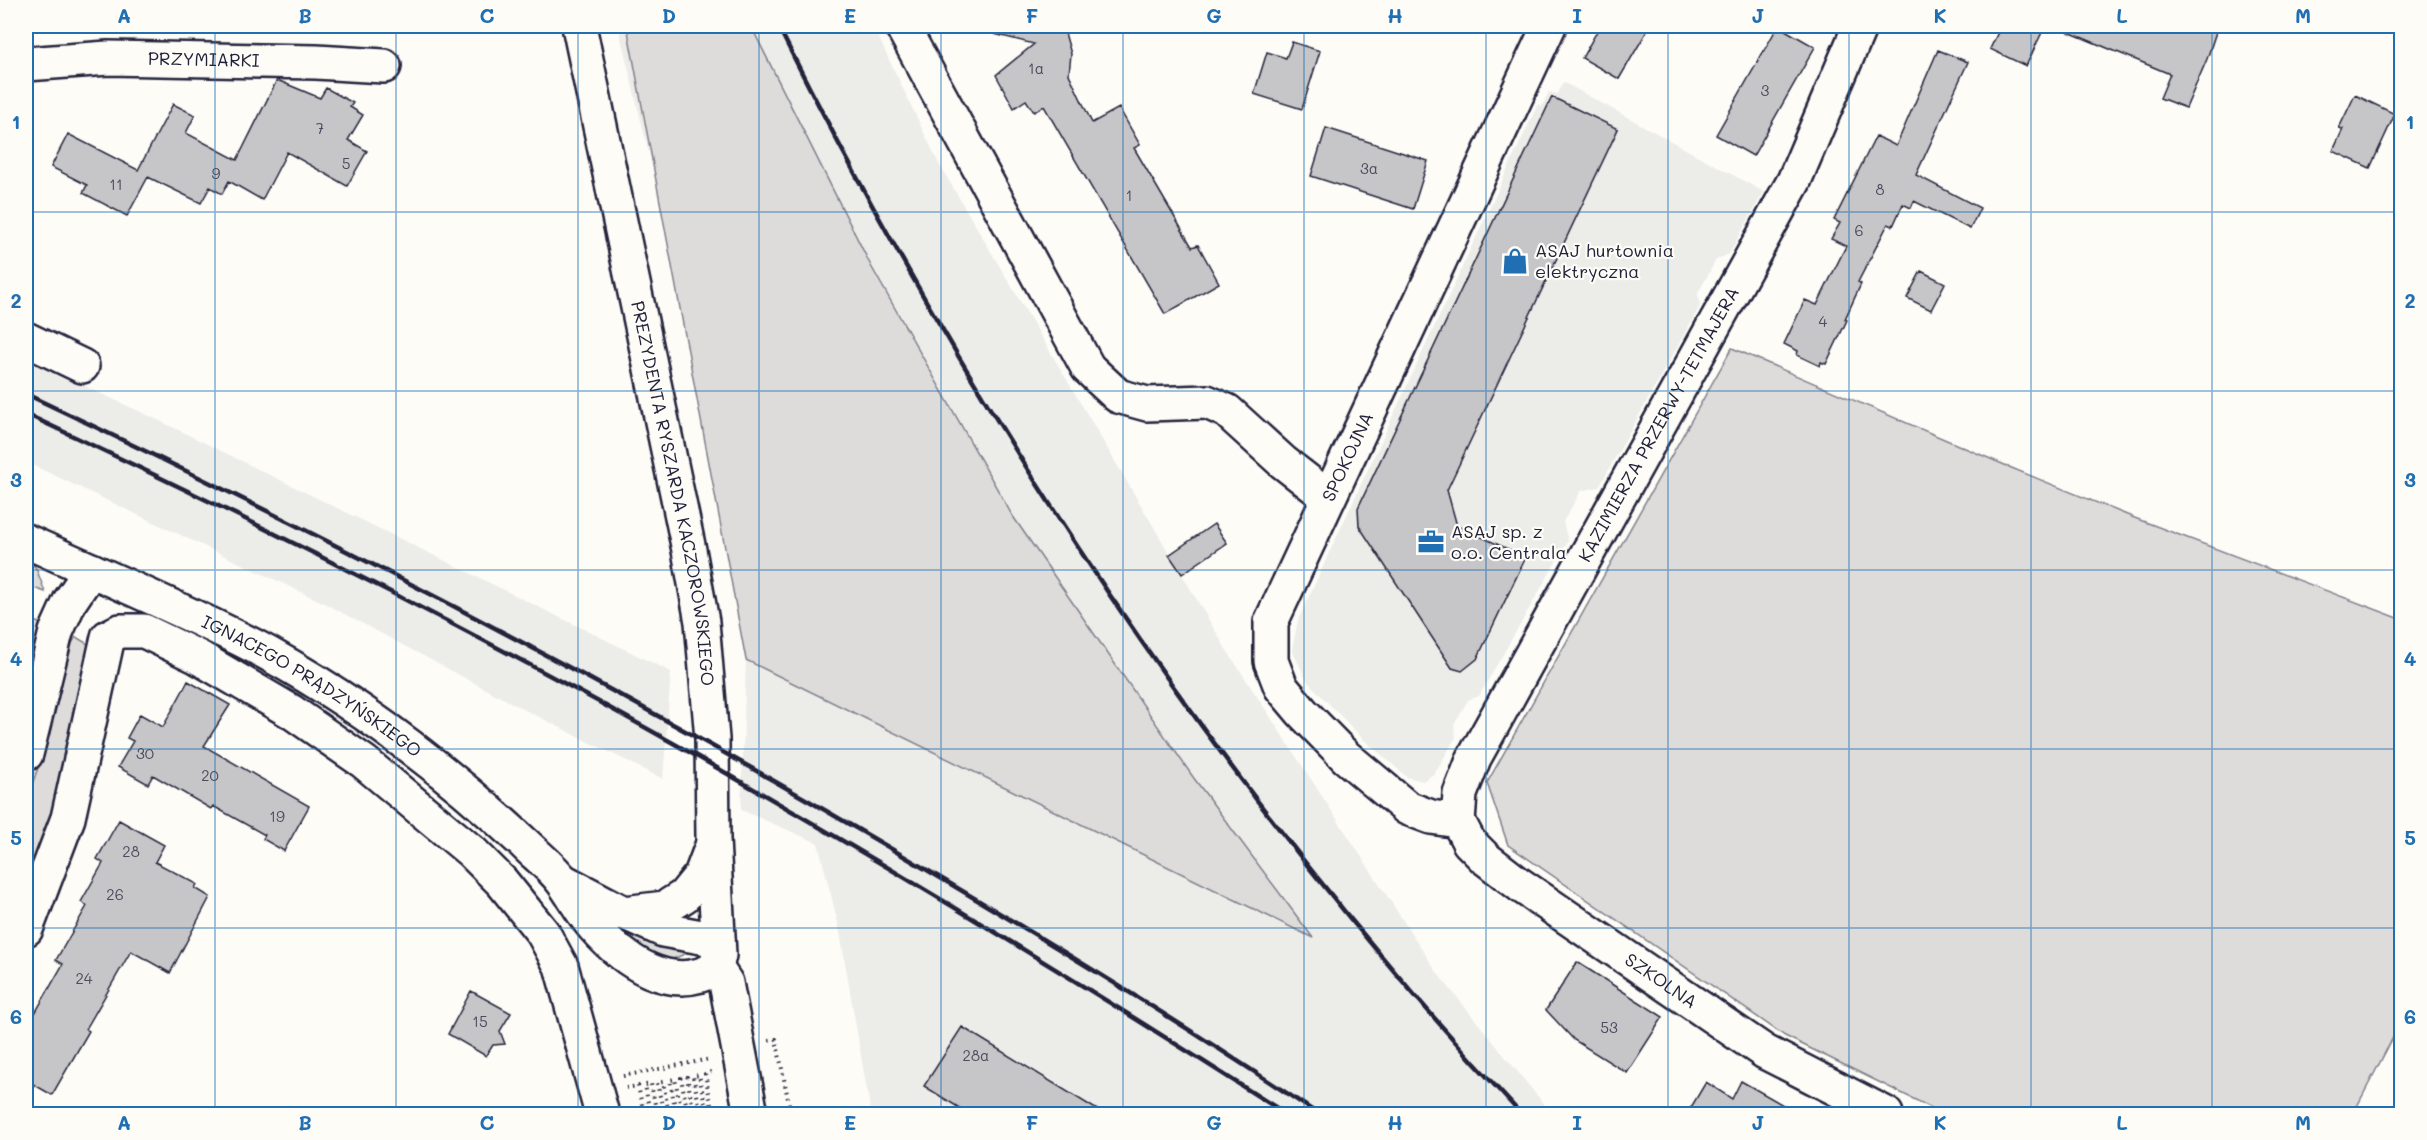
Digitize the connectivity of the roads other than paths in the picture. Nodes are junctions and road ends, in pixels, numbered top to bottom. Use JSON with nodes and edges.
{"nodes":[{"id":1,"x":579,"y":26,"type":"edge"},
{"id":2,"x":902,"y":26,"type":"edge"},
{"id":3,"x":1549,"y":26,"type":"edge"},
{"id":4,"x":1860,"y":26,"type":"edge"},
{"id":5,"x":26,"y":64,"type":"edge"},
{"id":6,"x":384,"y":66,"type":"dead end"},
{"id":7,"x":26,"y":339,"type":"edge"},
{"id":8,"x":82,"y":366,"type":"dead end"},
{"id":9,"x":1328,"y":497,"type":"junction"},
{"id":10,"x":26,"y":541,"type":"edge"},
{"id":11,"x":91,"y":570,"type":"junction"},
{"id":12,"x":26,"y":754,"type":"edge"},
{"id":13,"x":1458,"y":821,"type":"junction"},
{"id":14,"x":713,"y":839,"type":"junction"},
{"id":15,"x":563,"y":882,"type":"junction"},
{"id":16,"x":624,"y":913,"type":"junction"},
{"id":17,"x":26,"y":929,"type":"edge"},
{"id":18,"x":717,"y":954,"type":"junction"},
{"id":19,"x":602,"y":1114,"type":"edge"},
{"id":20,"x":751,"y":1114,"type":"edge"},
{"id":21,"x":1886,"y":1114,"type":"edge"}],
"edges":[{"from":1,"to":14,"type":"street","name":"PREZYDENTA RYSZARDA KACZOROWSKIEGO"},
{"from":2,"to":9,"type":"street"},
{"from":3,"to":9,"type":"street","name":"SPOKOJNA"},
{"from":4,"to":13,"type":"street","name":"KAZIMIERZA PRZERWY-TETMAJERA"},
{"from":5,"to":6,"type":"street","name":"PRZYMIARKI"},
{"from":7,"to":8,"type":"street"},
{"from":9,"to":13,"type":"street","name":"SPOKOJNA"},
{"from":10,"to":11,"type":"street","name":"IGNACEGO PRĄDZYŃSKIEGO"},
{"from":11,"to":12,"type":"street"},
{"from":11,"to":15,"type":"street","name":"IGNACEGO PRĄDZYŃSKIEGO"},
{"from":13,"to":21,"type":"street","name":"SZKOLNA"},
{"from":14,"to":16,"type":"street"},
{"from":14,"to":18,"type":"street","name":"PREZYDENTA RYSZARDA KACZOROWSKIEGO"},
{"from":15,"to":16,"type":"street","name":"IGNACEGO PRĄDZYŃSKIEGO"},
{"from":15,"to":18,"type":"street","name":"IGNACEGO PRĄDZYŃSKIEGO"},
{"from":16,"to":18,"type":"street","name":"IGNACEGO PRĄDZYŃSKIEGO"},
{"from":17,"to":19,"type":"street","name":"IGNACEGO PRĄDZYŃSKIEGO"},
{"from":18,"to":20,"type":"street"}]}
